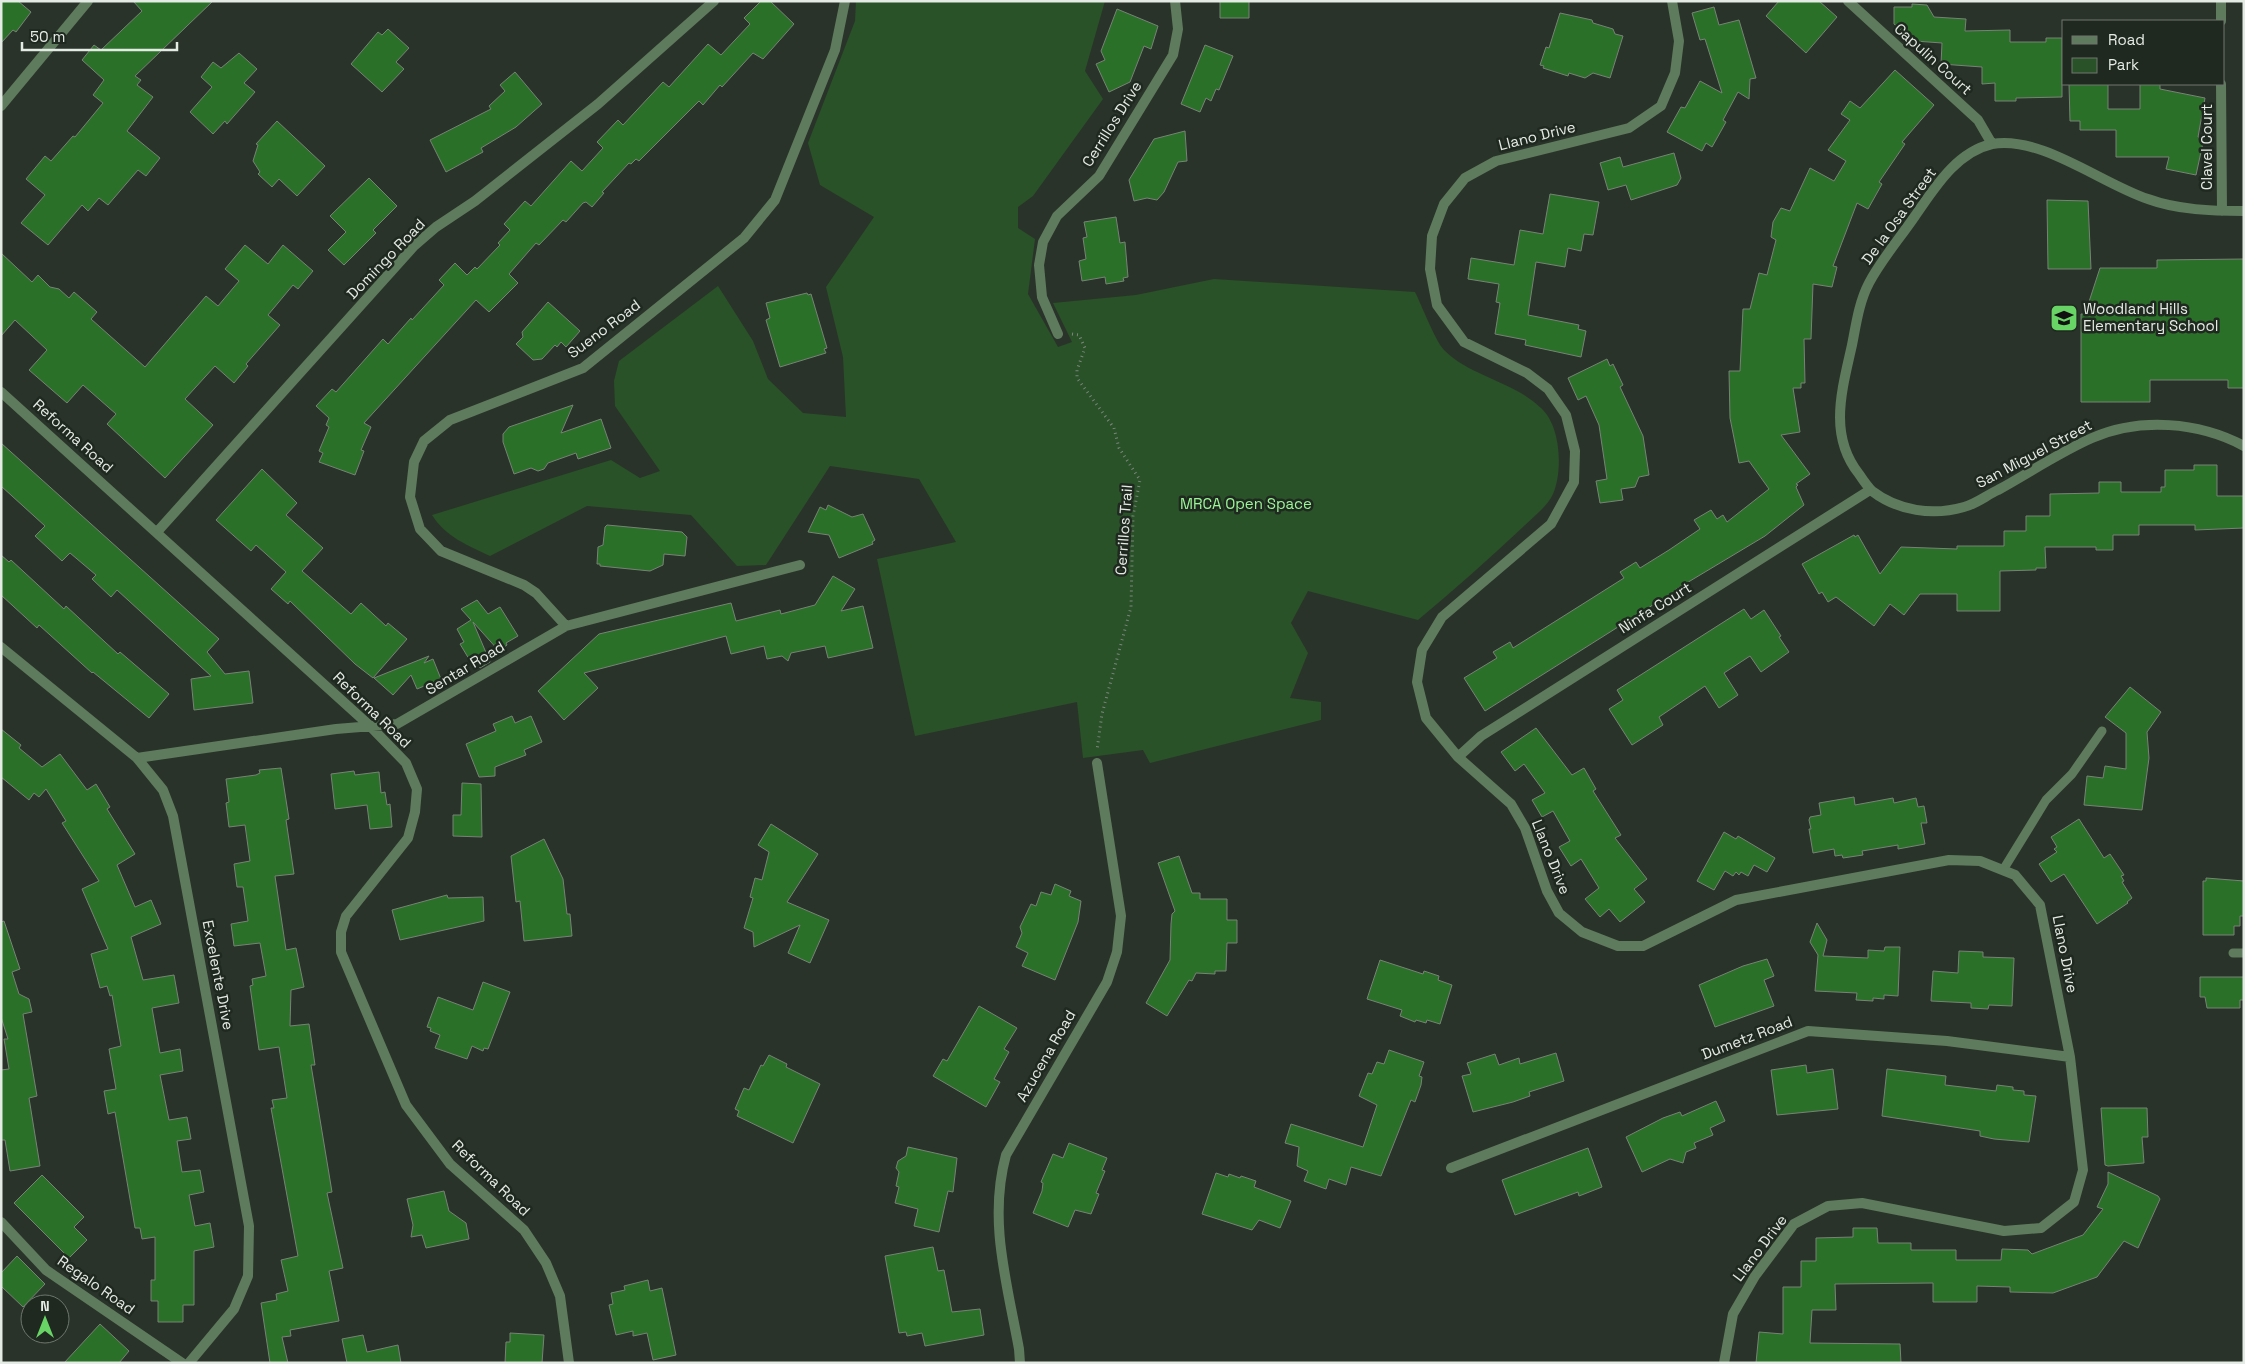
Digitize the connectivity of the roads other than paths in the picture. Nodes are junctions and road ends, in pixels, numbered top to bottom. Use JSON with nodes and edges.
{"nodes":[{"id":1,"x":88,"y":1,"type":"edge"},
{"id":2,"x":714,"y":1,"type":"edge"},
{"id":3,"x":846,"y":1,"type":"edge"},
{"id":4,"x":1175,"y":1,"type":"edge"},
{"id":5,"x":1672,"y":1,"type":"edge"},
{"id":6,"x":1848,"y":1,"type":"edge"},
{"id":7,"x":2221,"y":1,"type":"edge"},
{"id":8,"x":2221,"y":20,"type":"edge"},
{"id":9,"x":2221,"y":85,"type":"edge"},
{"id":10,"x":1,"y":106,"type":"edge"},
{"id":11,"x":1992,"y":144,"type":"junction"},
{"id":12,"x":2222,"y":211,"type":"junction"},
{"id":13,"x":2244,"y":211,"type":"edge"},
{"id":14,"x":1058,"y":334,"type":"road end"},
{"id":15,"x":1,"y":392,"type":"edge"},
{"id":16,"x":2244,"y":446,"type":"edge"},
{"id":17,"x":1870,"y":490,"type":"junction"},
{"id":18,"x":156,"y":532,"type":"junction"},
{"id":19,"x":800,"y":565,"type":"dead end"},
{"id":20,"x":566,"y":626,"type":"junction"},
{"id":21,"x":1,"y":646,"type":"edge"},
{"id":22,"x":370,"y":726,"type":"junction"},
{"id":23,"x":2102,"y":731,"type":"dead end"},
{"id":24,"x":1458,"y":757,"type":"junction"},
{"id":25,"x":137,"y":758,"type":"junction"},
{"id":26,"x":1097,"y":763,"type":"road end"},
{"id":27,"x":2003,"y":870,"type":"junction"},
{"id":28,"x":2233,"y":953,"type":"dead end"},
{"id":29,"x":2244,"y":954,"type":"edge"},
{"id":30,"x":2070,"y":1057,"type":"junction"},
{"id":31,"x":1451,"y":1168,"type":"dead end"},
{"id":32,"x":1,"y":1222,"type":"edge"},
{"id":33,"x":182,"y":1363,"type":"edge"},
{"id":34,"x":189,"y":1363,"type":"edge"},
{"id":35,"x":569,"y":1363,"type":"edge"},
{"id":36,"x":1020,"y":1363,"type":"edge"},
{"id":37,"x":1724,"y":1363,"type":"edge"}],
"edges":[{"from":1,"to":10,"type":"street"},
{"from":2,"to":18,"type":"street","name":"Domingo Road"},
{"from":3,"to":20,"type":"street","name":"Sueno Road"},
{"from":4,"to":14,"type":"street","name":"Cerrillos Drive"},
{"from":5,"to":24,"type":"street","name":"Llano Drive"},
{"from":6,"to":11,"type":"street","name":"Capulin Court"},
{"from":7,"to":8,"type":"street"},
{"from":9,"to":12,"type":"street","name":"Clavel Court"},
{"from":11,"to":12,"type":"street","name":"De la Osa Street"},
{"from":11,"to":17,"type":"street","name":"De la Osa Street"},
{"from":12,"to":13,"type":"street","name":"De la Osa Street"},
{"from":15,"to":18,"type":"street","name":"Reforma Road"},
{"from":16,"to":17,"type":"street","name":"San Miguel Street"},
{"from":17,"to":24,"type":"street","name":"Ninfa Court"},
{"from":18,"to":22,"type":"street","name":"Reforma Road"},
{"from":19,"to":20,"type":"street","name":"Sentar Road"},
{"from":20,"to":22,"type":"street","name":"Sentar Road"},
{"from":21,"to":25,"type":"street","name":"Excelente Drive"},
{"from":22,"to":25,"type":"street","name":"Sentar Road"},
{"from":22,"to":35,"type":"street","name":"Reforma Road"},
{"from":23,"to":27,"type":"lane"},
{"from":24,"to":27,"type":"street","name":"Llano Drive"},
{"from":25,"to":34,"type":"street","name":"Excelente Drive"},
{"from":26,"to":36,"type":"street","name":"Azucena Road"},
{"from":27,"to":30,"type":"street","name":"Llano Drive"},
{"from":28,"to":29,"type":"lane"},
{"from":30,"to":31,"type":"street","name":"Dumetz Road"},
{"from":30,"to":37,"type":"street","name":"Llano Drive"},
{"from":32,"to":33,"type":"street","name":"Regalo Road"}]}
